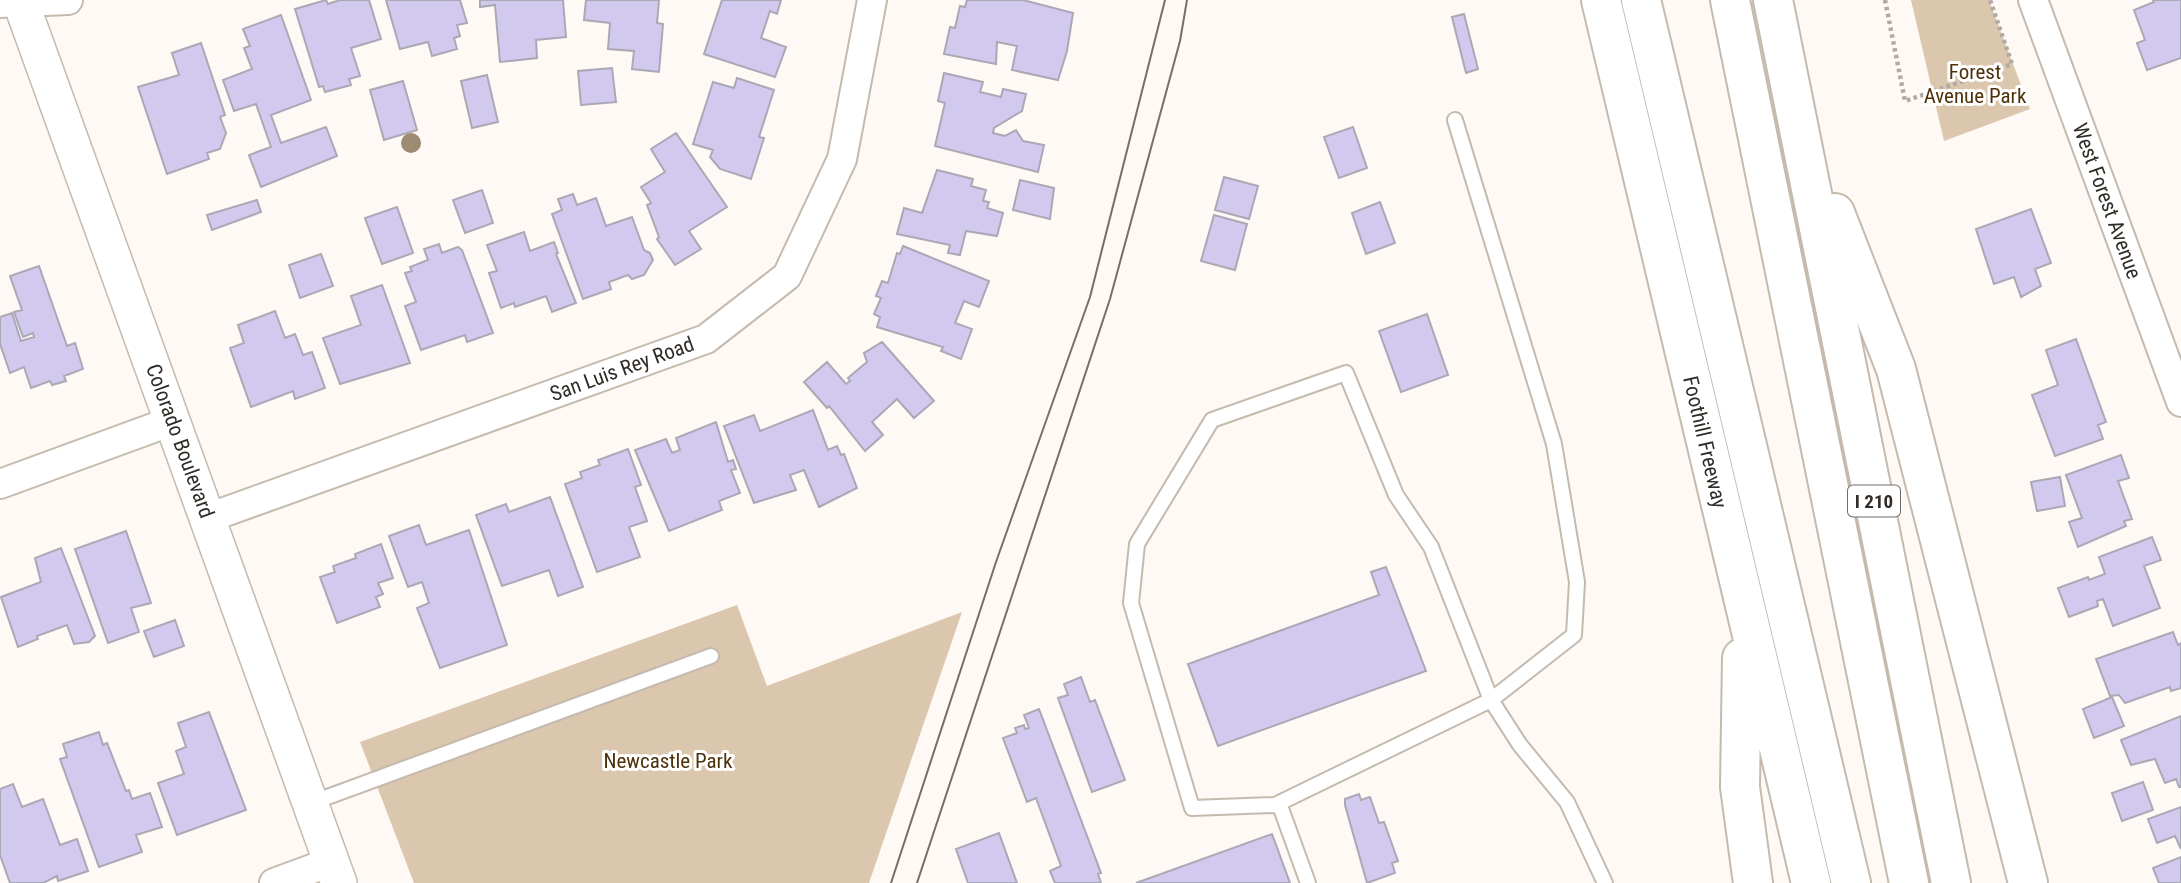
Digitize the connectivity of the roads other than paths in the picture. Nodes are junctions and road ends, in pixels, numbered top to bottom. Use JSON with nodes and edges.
{"nodes":[{"id":1,"x":68,"y":0,"type":"edge"},
{"id":2,"x":872,"y":0,"type":"edge"},
{"id":3,"x":1601,"y":0,"type":"edge"},
{"id":4,"x":1641,"y":0,"type":"edge"},
{"id":5,"x":1730,"y":0,"type":"edge"},
{"id":6,"x":1773,"y":0,"type":"edge"},
{"id":7,"x":2032,"y":0,"type":"edge"},
{"id":8,"x":14,"y":2,"type":"edge"},
{"id":9,"x":1798,"y":119,"type":"junction"},
{"id":10,"x":1455,"y":120,"type":"dead end"},
{"id":11,"x":2181,"y":402,"type":"edge"},
{"id":12,"x":172,"y":421,"type":"junction"},
{"id":13,"x":0,"y":484,"type":"edge"},
{"id":14,"x":208,"y":518,"type":"junction"},
{"id":15,"x":1742,"y":600,"type":"junction"},
{"id":16,"x":710,"y":656,"type":"dead end"},
{"id":17,"x":1491,"y":700,"type":"junction"},
{"id":18,"x":1279,"y":803,"type":"junction"},
{"id":19,"x":310,"y":804,"type":"junction"},
{"id":20,"x":335,"y":873,"type":"edge"},
{"id":21,"x":274,"y":883,"type":"edge"},
{"id":22,"x":1308,"y":883,"type":"edge"},
{"id":23,"x":1605,"y":883,"type":"edge"},
{"id":24,"x":1753,"y":883,"type":"edge"},
{"id":25,"x":1811,"y":883,"type":"edge"},
{"id":26,"x":1851,"y":883,"type":"edge"},
{"id":27,"x":1909,"y":883,"type":"edge"},
{"id":28,"x":1951,"y":883,"type":"edge"},
{"id":29,"x":2028,"y":883,"type":"edge"}],
"edges":[{"from":1,"to":8,"type":"street"},
{"from":2,"to":14,"type":"street","name":"San Luis Rey Road"},
{"from":3,"to":15,"type":"highway","name":"Foothill Freeway"},
{"from":4,"to":26,"type":"highway"},
{"from":5,"to":27,"type":"highway"},
{"from":6,"to":9,"type":"highway","number":"I 210"},
{"from":7,"to":11,"type":"street","name":"West Forest Avenue"},
{"from":8,"to":12,"type":"street","name":"Colorado Boulevard"},
{"from":9,"to":28,"type":"highway","number":"I 210"},
{"from":9,"to":29,"type":"highway"},
{"from":10,"to":17,"type":"lane"},
{"from":12,"to":13,"type":"street"},
{"from":12,"to":14,"type":"street","name":"Colorado Boulevard"},
{"from":14,"to":19,"type":"street","name":"Colorado Boulevard"},
{"from":15,"to":24,"type":"highway"},
{"from":15,"to":25,"type":"highway","name":"Foothill Freeway"},
{"from":16,"to":19,"type":"lane"},
{"from":17,"to":18,"type":"lane"},
{"from":17,"to":18,"type":"lane"},
{"from":17,"to":23,"type":"lane"},
{"from":18,"to":22,"type":"lane"},
{"from":19,"to":20,"type":"street","name":"Colorado Boulevard"},
{"from":20,"to":21,"type":"street"}]}
